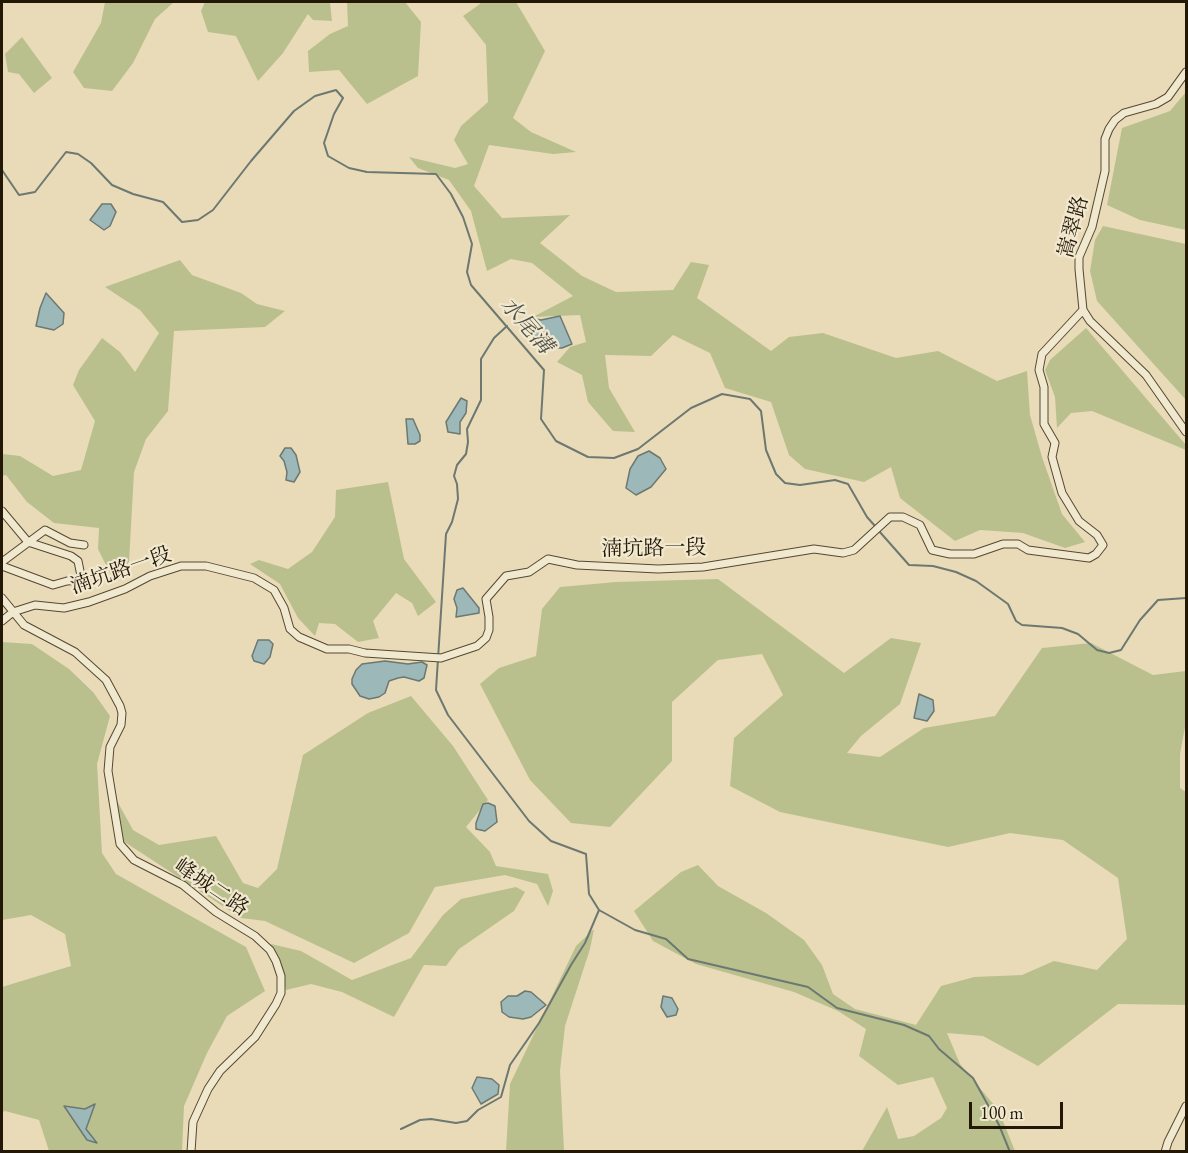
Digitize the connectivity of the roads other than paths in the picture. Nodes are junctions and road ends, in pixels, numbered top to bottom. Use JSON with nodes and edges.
{"nodes":[{"id":1,"x":1186,"y":72,"type":"edge"},
{"id":2,"x":1083,"y":310,"type":"junction"},
{"id":3,"x":1186,"y":432,"type":"edge"},
{"id":4,"x":2,"y":511,"type":"edge"},
{"id":5,"x":28,"y":542,"type":"junction"},
{"id":6,"x":84,"y":545,"type":"dead end"},
{"id":7,"x":2,"y":564,"type":"edge"},
{"id":8,"x":80,"y":571,"type":"dead end"},
{"id":9,"x":82,"y":580,"type":"dead end"},
{"id":10,"x":2,"y":598,"type":"edge"},
{"id":11,"x":13,"y":612,"type":"junction"},
{"id":12,"x":2,"y":621,"type":"edge"},
{"id":13,"x":1186,"y":1106,"type":"edge"},
{"id":14,"x":191,"y":1152,"type":"edge"},
{"id":15,"x":1165,"y":1152,"type":"edge"}],
"edges":[{"from":1,"to":2,"type":"street","name":"嵩翠路"},
{"from":2,"to":3,"type":"street"},
{"from":2,"to":11,"type":"street","name":"湳坑路一段"},
{"from":4,"to":5,"type":"street"},
{"from":5,"to":6,"type":"street"},
{"from":5,"to":7,"type":"street"},
{"from":5,"to":8,"type":"street"},
{"from":7,"to":9,"type":"street"},
{"from":10,"to":11,"type":"street","name":"峰城二路"},
{"from":11,"to":12,"type":"street","name":"湳坑路一段"},
{"from":11,"to":14,"type":"street","name":"峰城二路"},
{"from":13,"to":15,"type":"street"}]}
